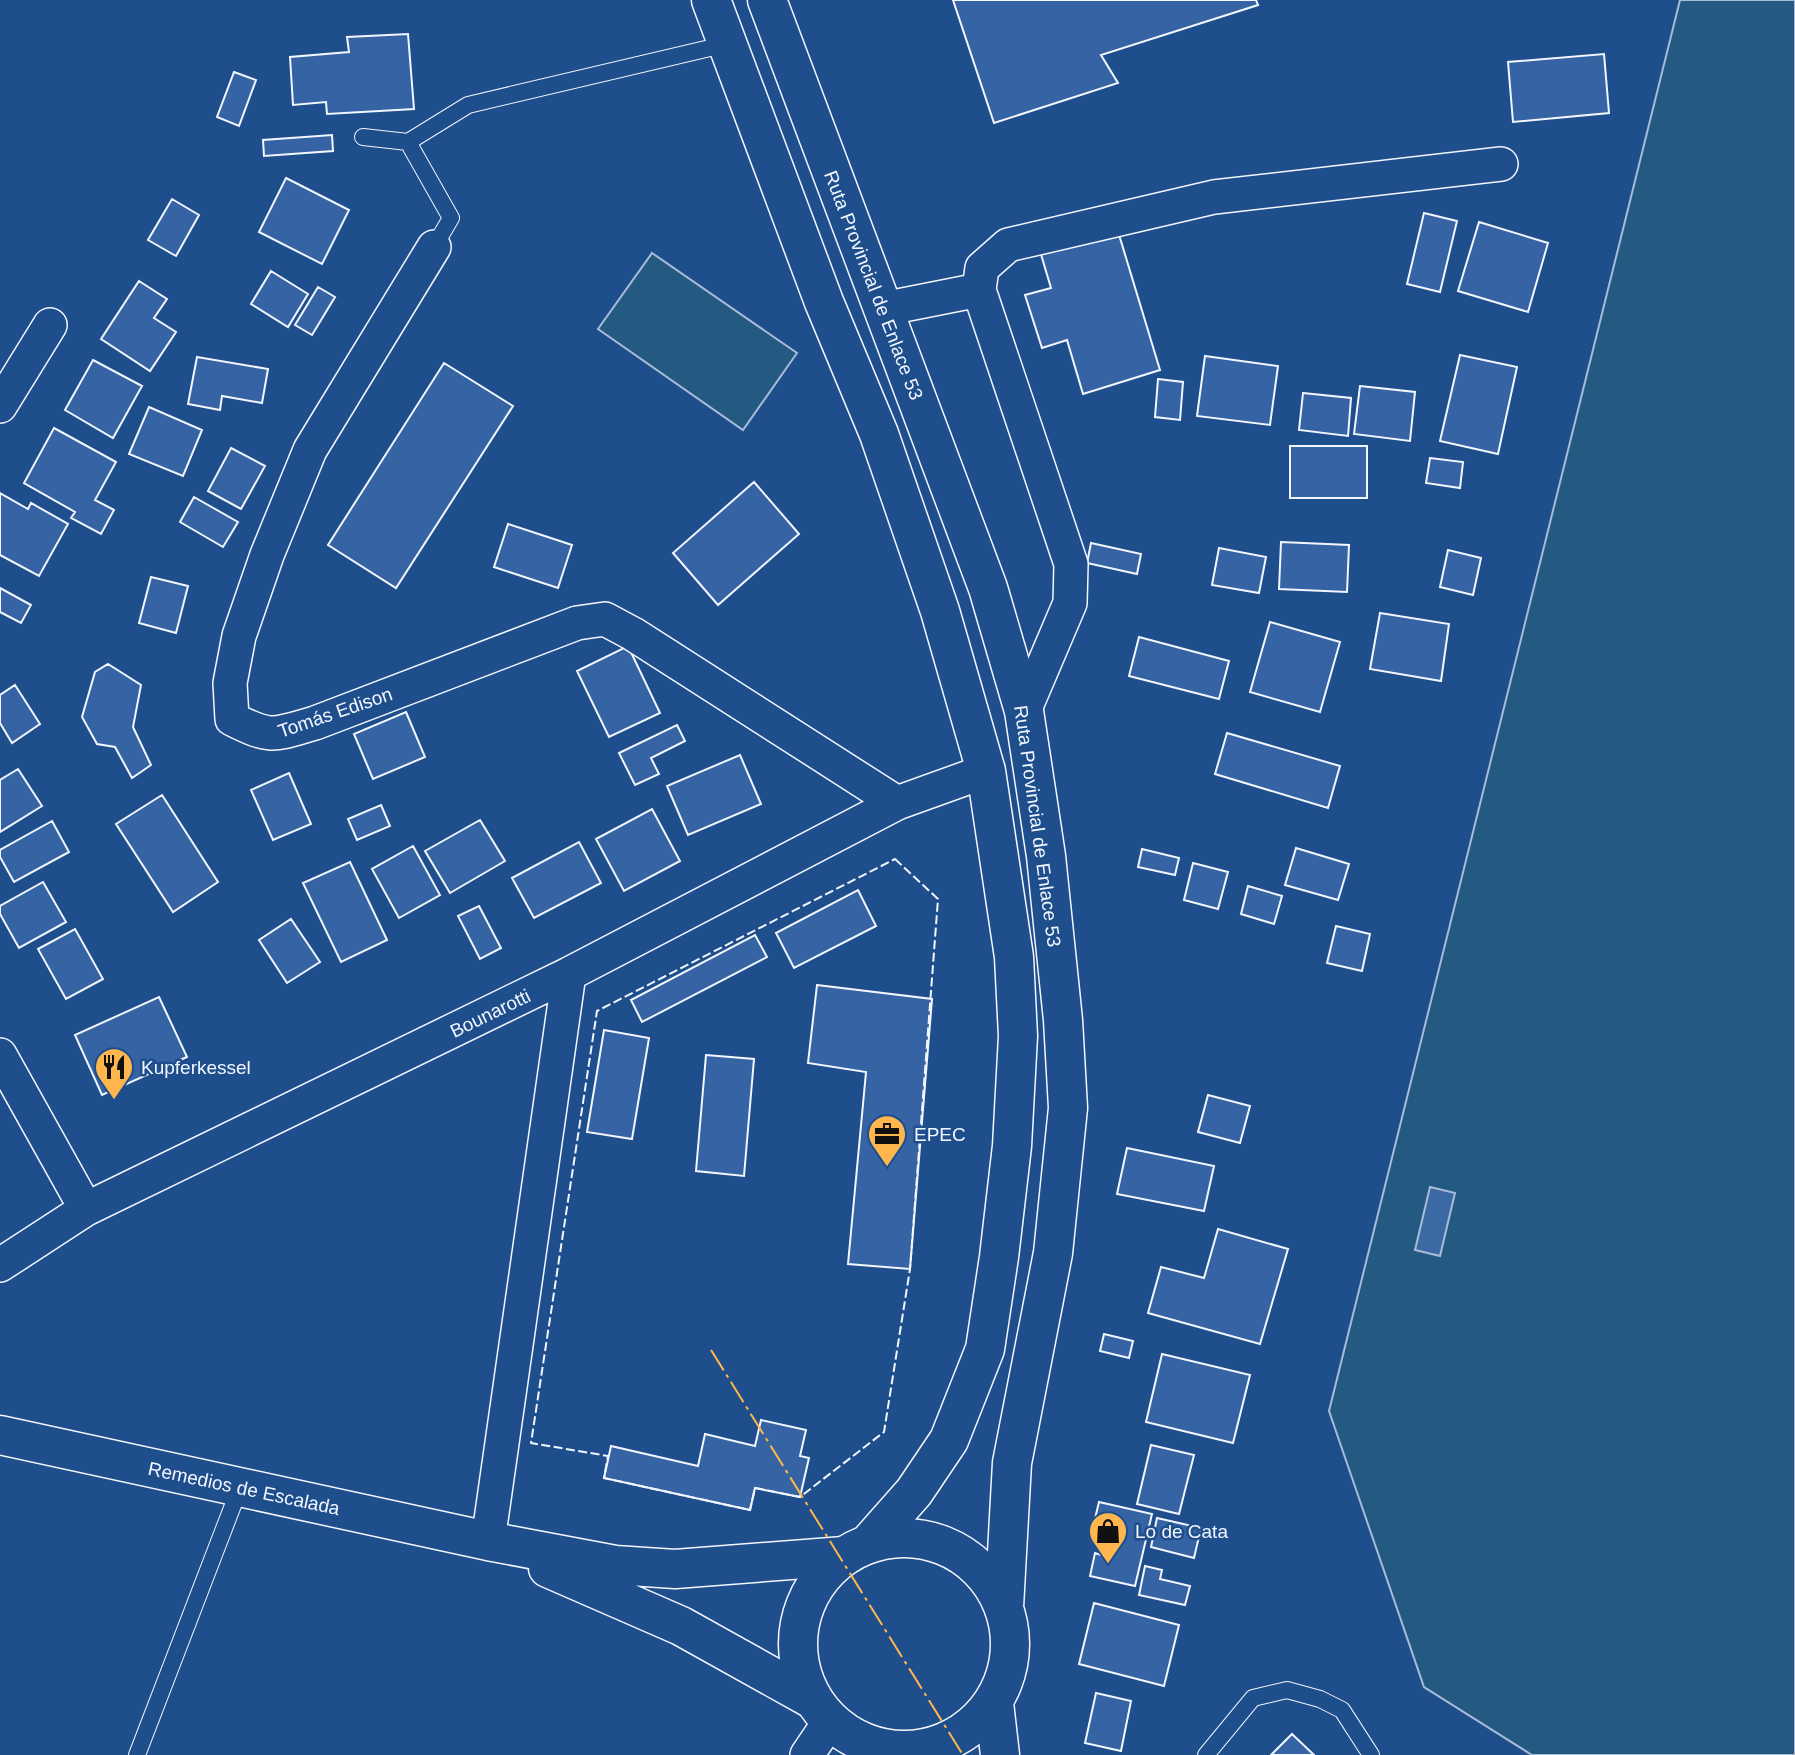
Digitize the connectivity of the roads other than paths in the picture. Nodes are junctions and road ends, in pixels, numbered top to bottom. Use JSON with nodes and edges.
{"nodes":[{"id":1,"x":710,"y":0,"type":"edge"},
{"id":2,"x":767,"y":0,"type":"edge"},
{"id":3,"x":727,"y":44,"type":"junction"},
{"id":4,"x":363,"y":137,"type":"dead end"},
{"id":5,"x":408,"y":142,"type":"junction"},
{"id":6,"x":1501,"y":164,"type":"dead end"},
{"id":7,"x":434,"y":247,"type":"joint"},
{"id":8,"x":979,"y":290,"type":"junction"},
{"id":9,"x":883,"y":309,"type":"junction"},
{"id":10,"x":50,"y":324,"type":"dead end"},
{"id":11,"x":0,"y":406,"type":"edge"},
{"id":12,"x":1024,"y":711,"type":"junction"},
{"id":13,"x":986,"y":771,"type":"junction"},
{"id":14,"x":897,"y":803,"type":"junction"},
{"id":15,"x":569,"y":974,"type":"junction"},
{"id":16,"x":0,"y":1055,"type":"edge"},
{"id":17,"x":86,"y":1209,"type":"junction"},
{"id":18,"x":0,"y":1265,"type":"edge"},
{"id":19,"x":0,"y":1435,"type":"edge"},
{"id":20,"x":240,"y":1487,"type":"junction"},
{"id":21,"x":488,"y":1541,"type":"junction"},
{"id":22,"x":856,"y":1550,"type":"junction"},
{"id":23,"x":1004,"y":1606,"type":"junction"},
{"id":24,"x":994,"y":1703,"type":"junction"},
{"id":25,"x":840,"y":1728,"type":"edge"},
{"id":26,"x":137,"y":1755,"type":"edge"},
{"id":27,"x":807,"y":1755,"type":"edge"},
{"id":28,"x":1000,"y":1755,"type":"edge"},
{"id":29,"x":1206,"y":1755,"type":"edge"},
{"id":30,"x":1371,"y":1755,"type":"edge"}],
"edges":[{"from":1,"to":3,"type":"main road"},
{"from":2,"to":9,"type":"main road","name":"Ruta Provincial de Enlace 53"},
{"from":3,"to":5,"type":"lane"},
{"from":3,"to":13,"type":"main road"},
{"from":4,"to":5,"type":"lane"},
{"from":5,"to":7,"type":"lane"},
{"from":6,"to":8,"type":"street"},
{"from":7,"to":14,"type":"street","name":"Tomás Edison"},
{"from":8,"to":9,"type":"street"},
{"from":8,"to":12,"type":"street"},
{"from":9,"to":12,"type":"main road","name":"Ruta Provincial de Enlace 53"},
{"from":10,"to":11,"type":"street"},
{"from":12,"to":23,"type":"main road","name":"Ruta Provincial de Enlace 53"},
{"from":13,"to":14,"type":"street","name":"Bounarotti"},
{"from":13,"to":22,"type":"main road"},
{"from":14,"to":15,"type":"street","name":"Bounarotti"},
{"from":15,"to":17,"type":"street","name":"Bounarotti"},
{"from":15,"to":21,"type":"street"},
{"from":16,"to":17,"type":"street"},
{"from":17,"to":18,"type":"street","name":"Bounarotti"},
{"from":19,"to":20,"type":"main road","name":"Remedios de Escalada"},
{"from":20,"to":21,"type":"main road","name":"Remedios de Escalada"},
{"from":20,"to":26,"type":"lane"},
{"from":21,"to":22,"type":"main road","name":"Remedios de Escalada"},
{"from":21,"to":25,"type":"main road","name":"Remedios de Escalada"},
{"from":22,"to":23,"type":"main road"},
{"from":22,"to":25,"type":"main road"},
{"from":23,"to":24,"type":"main road"},
{"from":24,"to":25,"type":"main road"},
{"from":24,"to":28,"type":"main road"},
{"from":25,"to":27,"type":"street"},
{"from":29,"to":30,"type":"lane"}]}
